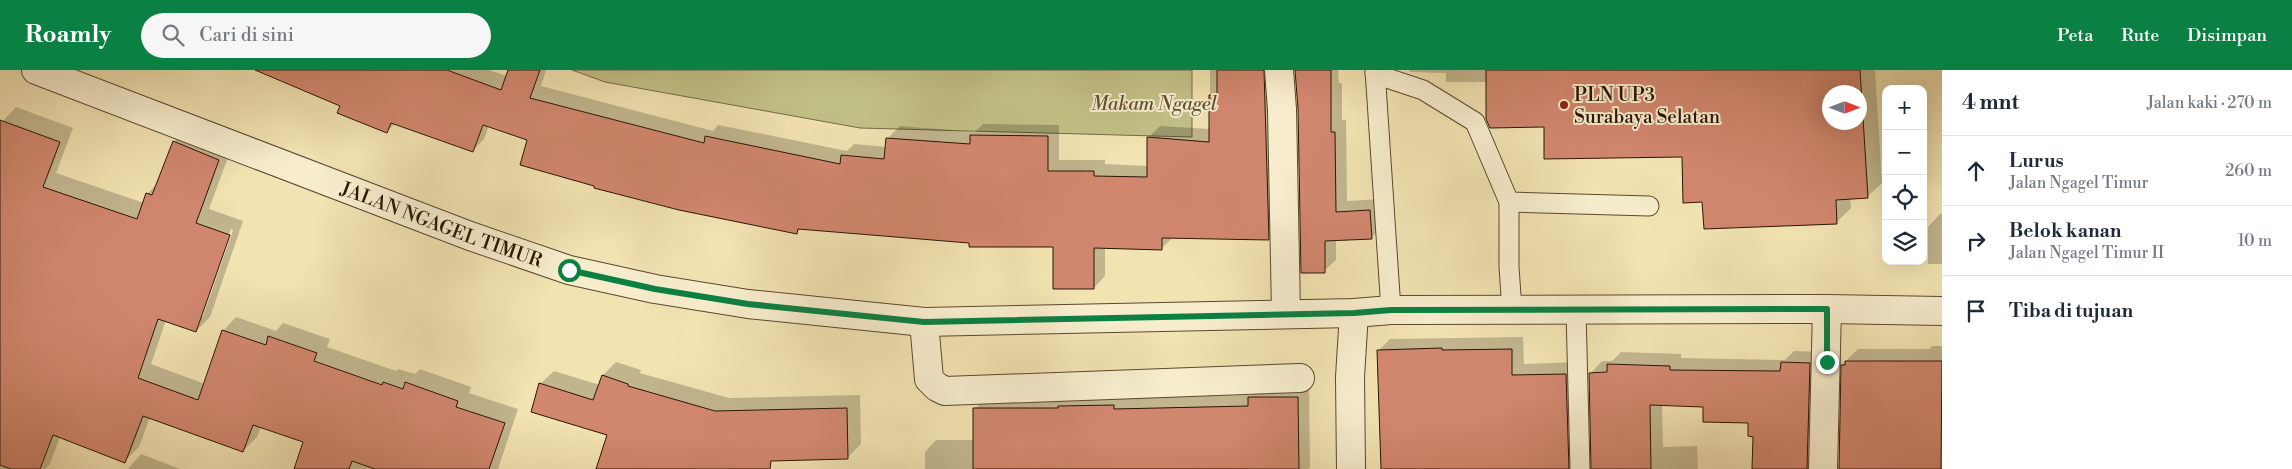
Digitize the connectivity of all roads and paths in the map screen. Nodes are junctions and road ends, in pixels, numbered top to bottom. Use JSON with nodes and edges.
{"nodes":[{"id":1,"x":36,"y":70,"type":"edge"},
{"id":2,"x":1279,"y":70,"type":"edge"},
{"id":3,"x":1375,"y":72,"type":"edge"},
{"id":4,"x":1509,"y":202,"type":"junction"},
{"id":5,"x":1649,"y":206,"type":"dead end"},
{"id":6,"x":1827,"y":309,"type":"junction"},
{"id":7,"x":1391,"y":310,"type":"junction"},
{"id":8,"x":1512,"y":310,"type":"junction"},
{"id":9,"x":1576,"y":310,"type":"junction"},
{"id":10,"x":1942,"y":311,"type":"edge"},
{"id":11,"x":1286,"y":313,"type":"junction"},
{"id":12,"x":1354,"y":313,"type":"junction"},
{"id":13,"x":924,"y":322,"type":"junction"},
{"id":14,"x":1300,"y":378,"type":"dead end"},
{"id":15,"x":1351,"y":469,"type":"edge"},
{"id":16,"x":1580,"y":469,"type":"edge"},
{"id":17,"x":1824,"y":469,"type":"edge"}],
"edges":[{"from":1,"to":13,"type":"street","name":"JALAN NGAGEL TIMUR"},
{"from":2,"to":11,"type":"street"},
{"from":3,"to":4,"type":"lane"},
{"from":3,"to":7,"type":"lane"},
{"from":4,"to":5,"type":"lane"},
{"from":4,"to":8,"type":"lane"},
{"from":6,"to":9,"type":"street","name":"JALAN NGAGEL TIMUR"},
{"from":6,"to":10,"type":"street","name":"JALAN NGAGEL TIMUR"},
{"from":6,"to":17,"type":"street"},
{"from":7,"to":8,"type":"street","name":"JALAN NGAGEL TIMUR"},
{"from":7,"to":12,"type":"street","name":"JALAN NGAGEL TIMUR"},
{"from":8,"to":9,"type":"street","name":"JALAN NGAGEL TIMUR"},
{"from":9,"to":16,"type":"lane"},
{"from":11,"to":12,"type":"street","name":"JALAN NGAGEL TIMUR"},
{"from":11,"to":13,"type":"street","name":"JALAN NGAGEL TIMUR"},
{"from":12,"to":15,"type":"street"},
{"from":13,"to":14,"type":"street"}]}
